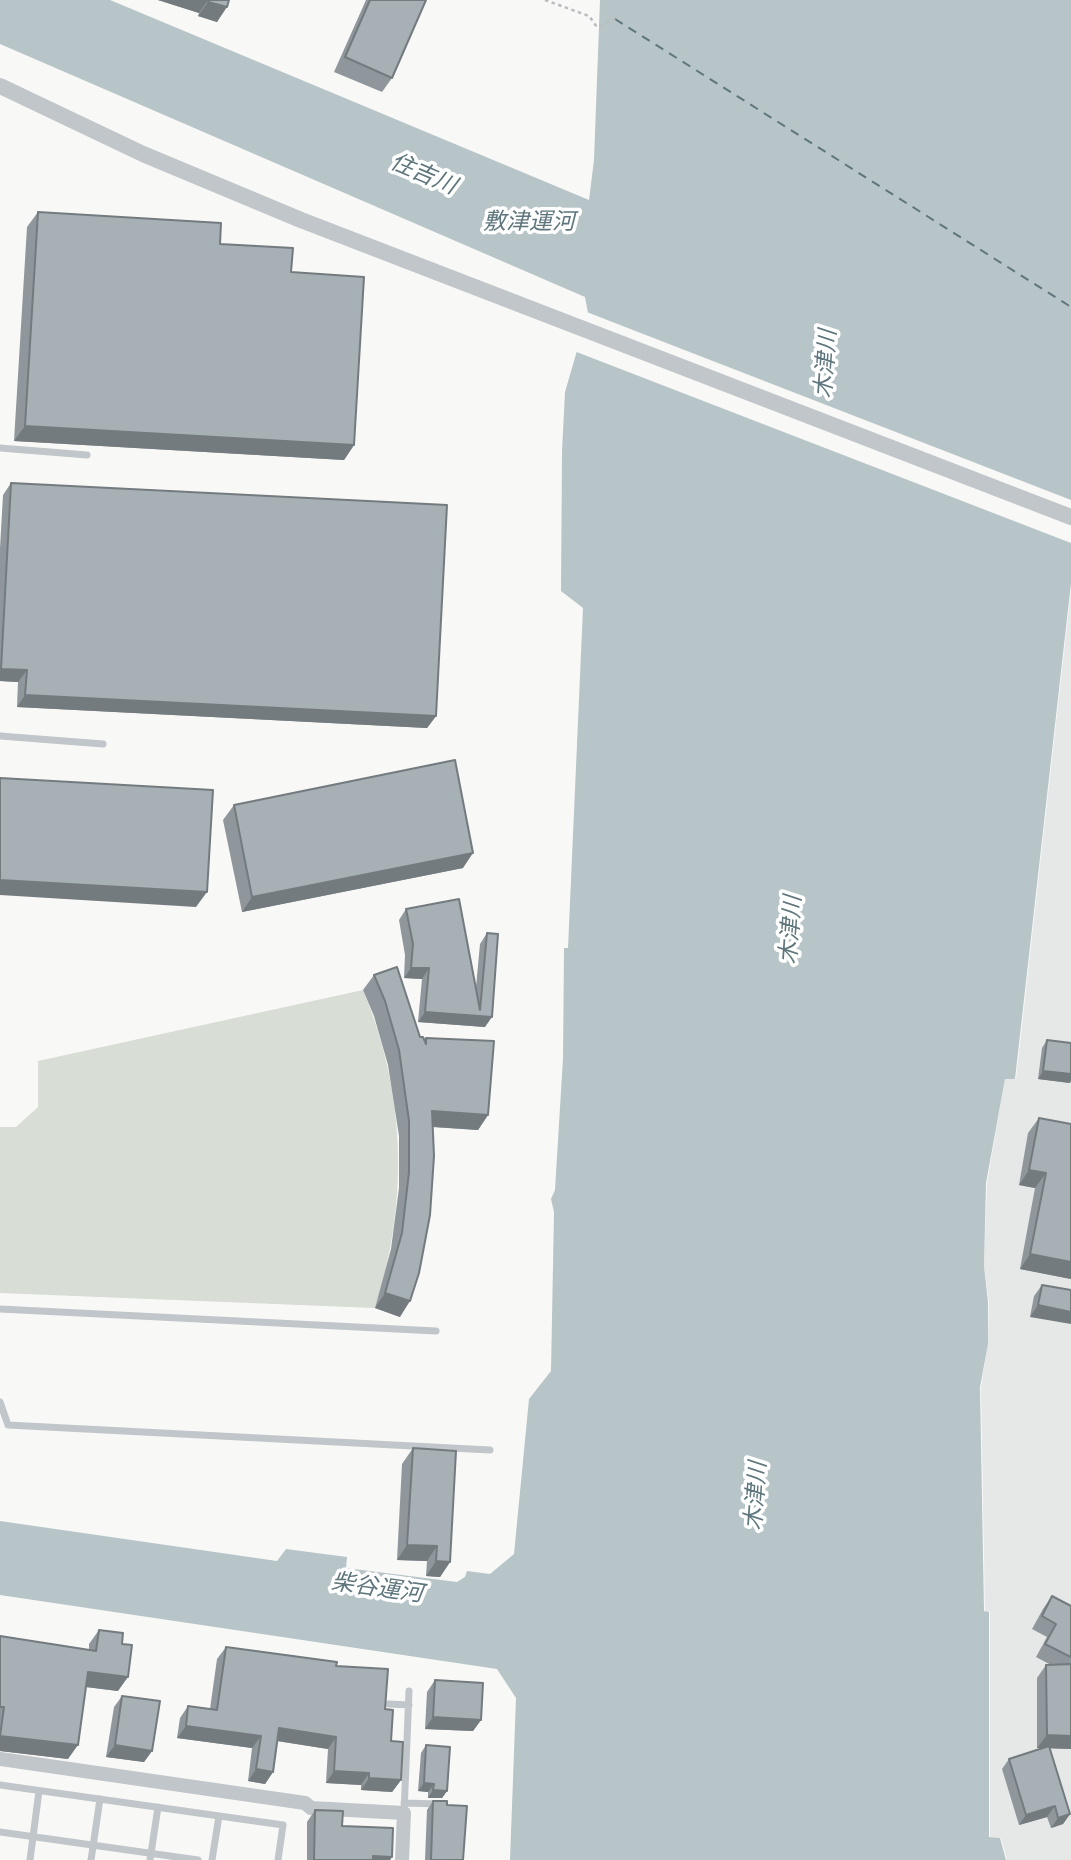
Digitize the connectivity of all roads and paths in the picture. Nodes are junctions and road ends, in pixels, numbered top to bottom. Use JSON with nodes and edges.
{"nodes":[{"id":1,"x":545,"y":0,"type":"edge"},
{"id":2,"x":615,"y":19,"type":"dead end"},
{"id":3,"x":0,"y":86,"type":"edge"},
{"id":4,"x":0,"y":448,"type":"edge"},
{"id":5,"x":87,"y":455,"type":"dead end"},
{"id":6,"x":1071,"y":517,"type":"edge"},
{"id":7,"x":0,"y":736,"type":"edge"},
{"id":8,"x":103,"y":744,"type":"dead end"},
{"id":9,"x":0,"y":1309,"type":"edge"},
{"id":10,"x":436,"y":1331,"type":"dead end"},
{"id":11,"x":0,"y":1402,"type":"edge"},
{"id":12,"x":490,"y":1450,"type":"dead end"},
{"id":13,"x":409,"y":1691,"type":"dead end"},
{"id":14,"x":389,"y":1704,"type":"edge"},
{"id":15,"x":409,"y":1705,"type":"junction"},
{"id":16,"x":0,"y":1759,"type":"edge"},
{"id":17,"x":0,"y":1785,"type":"edge"},
{"id":18,"x":40,"y":1790,"type":"junction"},
{"id":19,"x":100,"y":1799,"type":"junction"},
{"id":20,"x":440,"y":1804,"type":"edge"},
{"id":21,"x":158,"y":1807,"type":"junction"},
{"id":22,"x":404,"y":1808,"type":"junction"},
{"id":23,"x":219,"y":1816,"type":"junction"},
{"id":24,"x":0,"y":1832,"type":"edge"},
{"id":25,"x":33,"y":1837,"type":"junction"},
{"id":26,"x":93,"y":1845,"type":"junction"},
{"id":27,"x":151,"y":1857,"type":"edge"},
{"id":28,"x":30,"y":1860,"type":"edge"},
{"id":29,"x":91,"y":1860,"type":"edge"},
{"id":30,"x":198,"y":1860,"type":"edge"},
{"id":31,"x":212,"y":1860,"type":"edge"},
{"id":32,"x":278,"y":1860,"type":"edge"},
{"id":33,"x":402,"y":1860,"type":"edge"}],
"edges":[{"from":1,"to":2,"type":"path"},
{"from":3,"to":6,"type":"street"},
{"from":4,"to":5,"type":"lane"},
{"from":7,"to":8,"type":"lane"},
{"from":9,"to":10,"type":"lane"},
{"from":11,"to":12,"type":"lane"},
{"from":13,"to":15,"type":"lane"},
{"from":14,"to":15,"type":"lane"},
{"from":15,"to":22,"type":"lane"},
{"from":16,"to":22,"type":"street"},
{"from":17,"to":18,"type":"lane"},
{"from":18,"to":19,"type":"lane"},
{"from":18,"to":25,"type":"lane"},
{"from":19,"to":21,"type":"lane"},
{"from":19,"to":26,"type":"lane"},
{"from":20,"to":22,"type":"lane"},
{"from":21,"to":23,"type":"lane"},
{"from":21,"to":27,"type":"lane"},
{"from":22,"to":33,"type":"street"},
{"from":23,"to":31,"type":"lane"},
{"from":23,"to":32,"type":"lane"},
{"from":24,"to":25,"type":"lane"},
{"from":25,"to":26,"type":"lane"},
{"from":25,"to":28,"type":"lane"},
{"from":26,"to":27,"type":"lane"},
{"from":26,"to":29,"type":"lane"},
{"from":27,"to":30,"type":"lane"}]}
